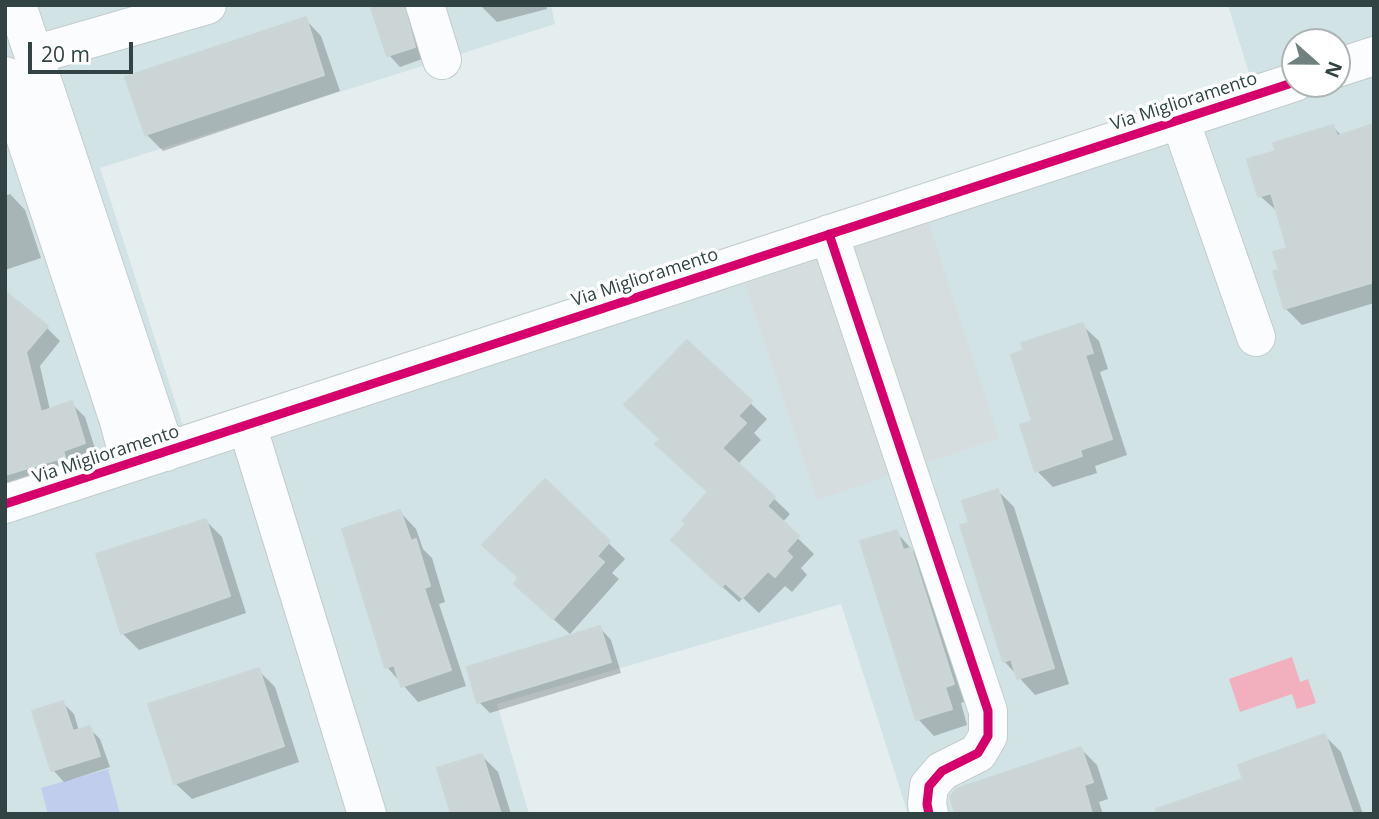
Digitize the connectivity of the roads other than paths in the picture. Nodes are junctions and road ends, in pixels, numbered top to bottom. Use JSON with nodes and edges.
{"nodes":[{"id":1,"x":17,"y":5,"type":"edge"},
{"id":2,"x":207,"y":5,"type":"edge"},
{"id":3,"x":425,"y":5,"type":"edge"},
{"id":4,"x":1374,"y":56,"type":"edge"},
{"id":5,"x":442,"y":60,"type":"dead end"},
{"id":6,"x":1351,"y":63,"type":"edge"},
{"id":7,"x":19,"y":65,"type":"edge"},
{"id":8,"x":1281,"y":87,"type":"edge"},
{"id":9,"x":1180,"y":120,"type":"junction"},
{"id":10,"x":829,"y":234,"type":"junction"},
{"id":11,"x":1256,"y":337,"type":"dead end"},
{"id":12,"x":247,"y":425,"type":"junction"},
{"id":13,"x":166,"y":452,"type":"junction"},
{"id":14,"x":130,"y":463,"type":"junction"},
{"id":15,"x":5,"y":504,"type":"edge"},
{"id":16,"x":367,"y":814,"type":"edge"},
{"id":17,"x":929,"y":814,"type":"edge"}],
"edges":[{"from":1,"to":7,"type":"street"},
{"from":2,"to":7,"type":"street"},
{"from":3,"to":5,"type":"street"},
{"from":4,"to":6,"type":"street"},
{"from":7,"to":13,"type":"street"},
{"from":7,"to":14,"type":"street"},
{"from":8,"to":9,"type":"street","name":"Via Miglioramento"},
{"from":9,"to":10,"type":"street","name":"Via Miglioramento"},
{"from":9,"to":11,"type":"street"},
{"from":10,"to":12,"type":"street","name":"Via Miglioramento"},
{"from":10,"to":17,"type":"street"},
{"from":12,"to":13,"type":"street","name":"Via Miglioramento"},
{"from":12,"to":16,"type":"street"},
{"from":13,"to":14,"type":"street","name":"Via Miglioramento"},
{"from":14,"to":15,"type":"street","name":"Via Miglioramento"}]}
